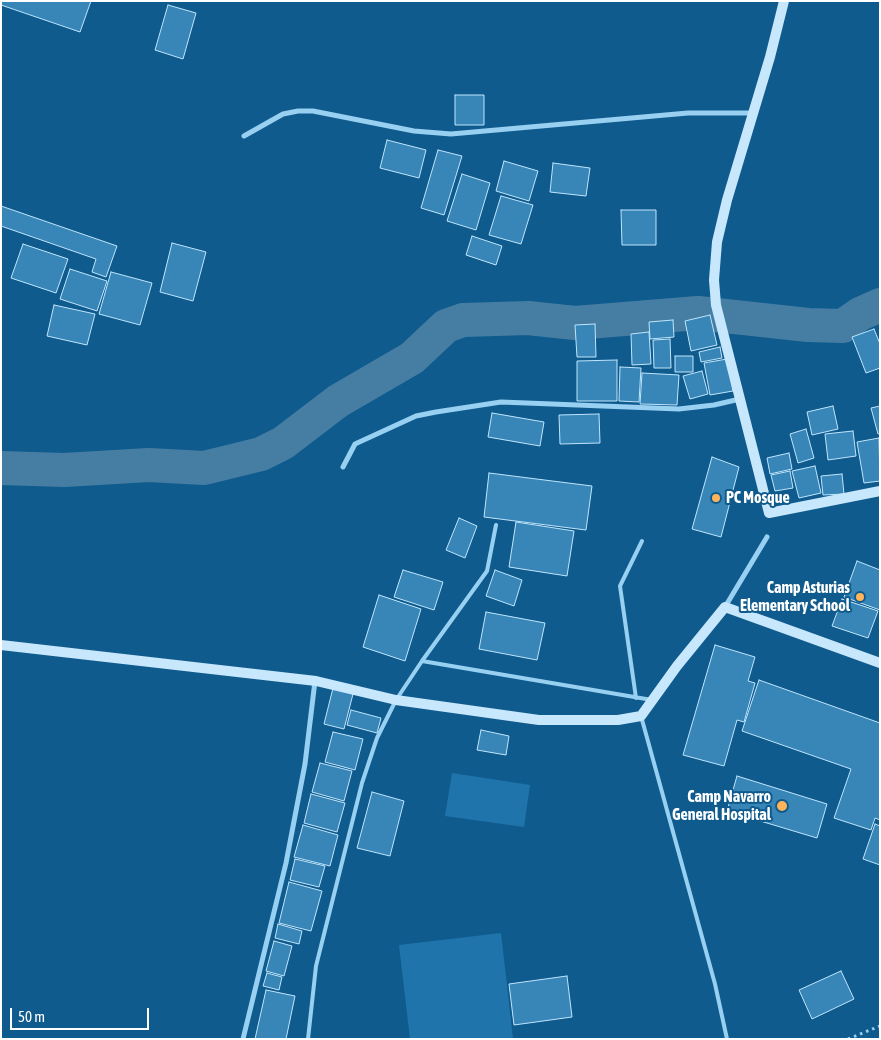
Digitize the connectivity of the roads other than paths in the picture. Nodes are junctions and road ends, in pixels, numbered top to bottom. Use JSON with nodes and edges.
{"nodes":[{"id":1,"x":784,"y":1,"type":"edge"},
{"id":2,"x":752,"y":113,"type":"junction"},
{"id":3,"x":244,"y":136,"type":"dead end"},
{"id":4,"x":741,"y":398,"type":"junction"},
{"id":5,"x":343,"y":467,"type":"dead end"},
{"id":6,"x":880,"y":491,"type":"edge"},
{"id":7,"x":496,"y":525,"type":"dead end"},
{"id":8,"x":767,"y":537,"type":"dead end"},
{"id":9,"x":642,"y":541,"type":"dead end"},
{"id":10,"x":725,"y":607,"type":"junction"},
{"id":11,"x":1,"y":645,"type":"edge"},
{"id":12,"x":422,"y":660,"type":"junction"},
{"id":13,"x":880,"y":663,"type":"edge"},
{"id":14,"x":316,"y":681,"type":"junction"},
{"id":15,"x":636,"y":698,"type":"junction"},
{"id":16,"x":396,"y":700,"type":"junction"},
{"id":17,"x":653,"y":701,"type":"junction"},
{"id":18,"x":641,"y":716,"type":"junction"},
{"id":19,"x":243,"y":1039,"type":"edge"},
{"id":20,"x":308,"y":1039,"type":"edge"},
{"id":21,"x":727,"y":1039,"type":"edge"}],
"edges":[{"from":1,"to":2,"type":"street"},
{"from":2,"to":3,"type":"street"},
{"from":2,"to":4,"type":"street"},
{"from":4,"to":5,"type":"street"},
{"from":4,"to":6,"type":"street"},
{"from":7,"to":12,"type":"lane"},
{"from":8,"to":10,"type":"street"},
{"from":9,"to":15,"type":"lane"},
{"from":10,"to":13,"type":"street"},
{"from":10,"to":17,"type":"street"},
{"from":11,"to":14,"type":"street"},
{"from":12,"to":15,"type":"lane"},
{"from":12,"to":16,"type":"lane"},
{"from":14,"to":16,"type":"street"},
{"from":14,"to":19,"type":"street"},
{"from":15,"to":17,"type":"lane"},
{"from":16,"to":18,"type":"street"},
{"from":16,"to":20,"type":"lane"},
{"from":17,"to":18,"type":"street"},
{"from":18,"to":21,"type":"lane"}]}
